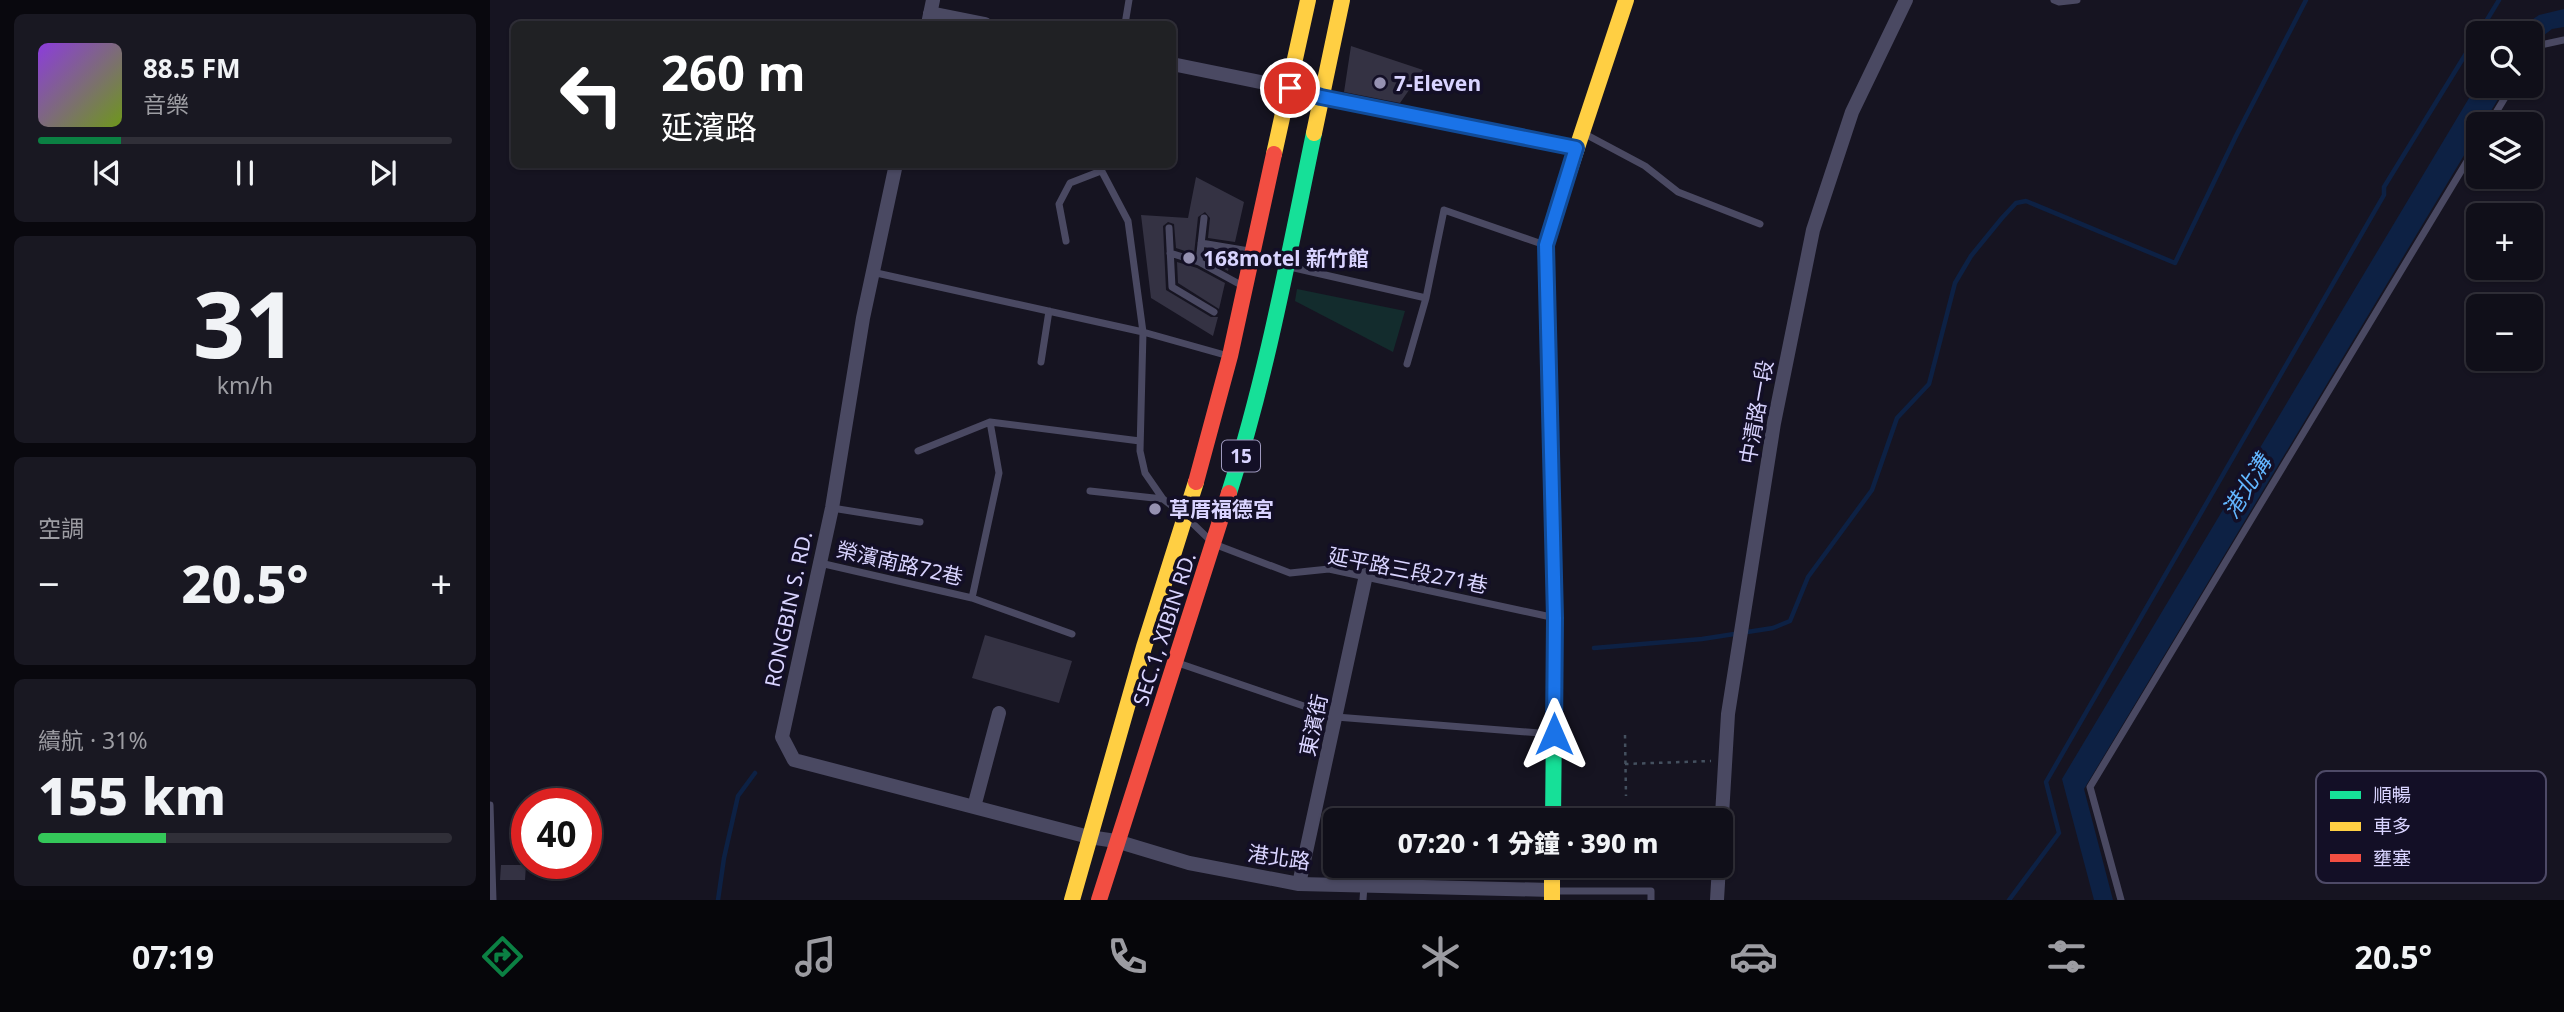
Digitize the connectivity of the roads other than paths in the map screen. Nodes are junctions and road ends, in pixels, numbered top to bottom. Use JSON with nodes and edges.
{"nodes":[{"id":1,"x":1129,"y":0,"type":"edge"},
{"id":2,"x":1308,"y":0,"type":"edge"},
{"id":3,"x":1342,"y":0,"type":"edge"},
{"id":4,"x":1626,"y":0,"type":"edge"},
{"id":5,"x":1906,"y":0,"type":"edge"},
{"id":6,"x":2054,"y":0,"type":"edge"},
{"id":7,"x":2077,"y":0,"type":"edge"},
{"id":8,"x":931,"y":13,"type":"edge"},
{"id":9,"x":970,"y":21,"type":"edge"},
{"id":10,"x":1126,"y":21,"type":"edge"},
{"id":11,"x":2564,"y":40,"type":"edge"},
{"id":12,"x":2543,"y":44,"type":"edge"},
{"id":13,"x":1176,"y":65,"type":"edge"},
{"id":14,"x":1290,"y":88,"type":"junction"},
{"id":15,"x":1321,"y":97,"type":"junction"},
{"id":16,"x":1578,"y":140,"type":"junction"},
{"id":17,"x":2466,"y":163,"type":"edge"},
{"id":18,"x":895,"y":168,"type":"edge"},
{"id":19,"x":1100,"y":168,"type":"edge"},
{"id":20,"x":1204,"y":218,"type":"dead end"},
{"id":21,"x":1760,"y":224,"type":"dead end"},
{"id":22,"x":1169,"y":228,"type":"dead end"},
{"id":23,"x":1066,"y":242,"type":"dead end"},
{"id":24,"x":1201,"y":243,"type":"junction"},
{"id":25,"x":1546,"y":245,"type":"junction"},
{"id":26,"x":1254,"y":252,"type":"junction"},
{"id":27,"x":1170,"y":253,"type":"junction"},
{"id":28,"x":1199,"y":261,"type":"junction"},
{"id":29,"x":1286,"y":266,"type":"junction"},
{"id":30,"x":872,"y":272,"type":"junction"},
{"id":31,"x":1246,"y":287,"type":"junction"},
{"id":32,"x":1426,"y":298,"type":"junction"},
{"id":33,"x":1049,"y":311,"type":"junction"},
{"id":34,"x":1214,"y":312,"type":"dead end"},
{"id":35,"x":1143,"y":332,"type":"junction"},
{"id":36,"x":1230,"y":356,"type":"junction"},
{"id":37,"x":1041,"y":362,"type":"dead end"},
{"id":38,"x":1407,"y":364,"type":"dead end"},
{"id":39,"x":990,"y":422,"type":"junction"},
{"id":40,"x":1140,"y":441,"type":"junction"},
{"id":41,"x":918,"y":451,"type":"dead end"},
{"id":42,"x":1090,"y":491,"type":"dead end"},
{"id":43,"x":1163,"y":499,"type":"junction"},
{"id":44,"x":832,"y":508,"type":"junction"},
{"id":45,"x":1186,"y":517,"type":"junction"},
{"id":46,"x":920,"y":522,"type":"dead end"},
{"id":47,"x":1214,"y":544,"type":"junction"},
{"id":48,"x":820,"y":563,"type":"junction"},
{"id":49,"x":1366,"y":575,"type":"junction"},
{"id":50,"x":972,"y":597,"type":"junction"},
{"id":51,"x":1555,"y":618,"type":"junction"},
{"id":52,"x":1072,"y":634,"type":"dead end"},
{"id":53,"x":1174,"y":662,"type":"junction"},
{"id":54,"x":999,"y":713,"type":"dead end"},
{"id":55,"x":1336,"y":716,"type":"junction"},
{"id":56,"x":1554,"y":734,"type":"junction"},
{"id":57,"x":490,"y":805,"type":"edge"},
{"id":58,"x":974,"y":807,"type":"junction"},
{"id":59,"x":1553,"y":808,"type":"edge"},
{"id":60,"x":1722,"y":808,"type":"edge"},
{"id":61,"x":1089,"y":837,"type":"junction"},
{"id":62,"x":1116,"y":841,"type":"junction"},
{"id":63,"x":1718,"y":878,"type":"edge"},
{"id":64,"x":1299,"y":884,"type":"junction"},
{"id":65,"x":1364,"y":884,"type":"junction"},
{"id":66,"x":1552,"y":895,"type":"edge"},
{"id":67,"x":493,"y":900,"type":"edge"},
{"id":68,"x":1072,"y":900,"type":"edge"},
{"id":69,"x":1099,"y":900,"type":"edge"},
{"id":70,"x":1363,"y":900,"type":"edge"},
{"id":71,"x":1651,"y":900,"type":"edge"},
{"id":72,"x":1717,"y":900,"type":"edge"},
{"id":73,"x":2122,"y":900,"type":"edge"}],
"edges":[{"from":1,"to":10,"type":"lane"},
{"from":2,"to":14,"type":"main road","name":"SEC.1, XIBIN RD.","number":"15"},
{"from":3,"to":15,"type":"main road","name":"SEC.1, XIBIN RD.","number":"15"},
{"from":4,"to":16,"type":"main road"},
{"from":5,"to":60,"type":"street","name":"中清路一段"},
{"from":6,"to":7,"type":"lane"},
{"from":8,"to":9,"type":"street"},
{"from":11,"to":12,"type":"lane"},
{"from":13,"to":14,"type":"street"},
{"from":14,"to":15,"type":"street"},
{"from":14,"to":26,"type":"main road","name":"SEC.1, XIBIN RD.","number":"15"},
{"from":15,"to":16,"type":"street"},
{"from":15,"to":29,"type":"main road","name":"SEC.1, XIBIN RD.","number":"15"},
{"from":16,"to":21,"type":"lane"},
{"from":16,"to":25,"type":"main road"},
{"from":17,"to":73,"type":"lane"},
{"from":18,"to":30,"type":"street","name":"RONGBIN S. RD."},
{"from":19,"to":23,"type":"lane"},
{"from":19,"to":35,"type":"lane"},
{"from":20,"to":24,"type":"lane"},
{"from":22,"to":27,"type":"lane"},
{"from":24,"to":26,"type":"lane"},
{"from":24,"to":28,"type":"lane"},
{"from":25,"to":32,"type":"lane"},
{"from":25,"to":51,"type":"main road"},
{"from":26,"to":31,"type":"main road","name":"SEC.1, XIBIN RD.","number":"15"},
{"from":27,"to":28,"type":"lane"},
{"from":27,"to":34,"type":"lane"},
{"from":28,"to":31,"type":"lane"},
{"from":29,"to":32,"type":"lane"},
{"from":29,"to":47,"type":"main road","name":"SEC.1, XIBIN RD.","number":"15"},
{"from":30,"to":33,"type":"lane"},
{"from":30,"to":44,"type":"street","name":"RONGBIN S. RD."},
{"from":31,"to":36,"type":"main road","name":"SEC.1, XIBIN RD.","number":"15"},
{"from":32,"to":38,"type":"lane"},
{"from":33,"to":35,"type":"lane"},
{"from":33,"to":37,"type":"lane"},
{"from":35,"to":36,"type":"lane"},
{"from":35,"to":40,"type":"lane"},
{"from":36,"to":45,"type":"main road","name":"SEC.1, XIBIN RD.","number":"15"},
{"from":39,"to":40,"type":"lane"},
{"from":39,"to":41,"type":"lane"},
{"from":39,"to":50,"type":"lane","name":"榮濱南路72巷"},
{"from":40,"to":43,"type":"lane"},
{"from":42,"to":43,"type":"lane"},
{"from":43,"to":45,"type":"lane","name":"延平路三段271巷"},
{"from":44,"to":46,"type":"lane"},
{"from":44,"to":48,"type":"street","name":"RONGBIN S. RD."},
{"from":45,"to":47,"type":"lane","name":"延平路三段271巷"},
{"from":45,"to":61,"type":"main road","name":"SEC.1, XIBIN RD.","number":"15"},
{"from":47,"to":49,"type":"lane","name":"延平路三段271巷"},
{"from":47,"to":53,"type":"main road","name":"SEC.1, XIBIN RD.","number":"15"},
{"from":48,"to":50,"type":"lane","name":"榮濱南路72巷"},
{"from":48,"to":58,"type":"street","name":"RONGBIN S. RD."},
{"from":49,"to":51,"type":"lane","name":"延平路三段271巷"},
{"from":49,"to":55,"type":"street","name":"東濱街"},
{"from":50,"to":52,"type":"lane","name":"榮濱南路72巷"},
{"from":51,"to":56,"type":"main road"},
{"from":53,"to":55,"type":"lane"},
{"from":53,"to":62,"type":"main road","name":"SEC.1, XIBIN RD.","number":"15"},
{"from":54,"to":58,"type":"street"},
{"from":55,"to":56,"type":"lane"},
{"from":55,"to":64,"type":"street","name":"東濱街"},
{"from":56,"to":59,"type":"main road"},
{"from":57,"to":67,"type":"lane"},
{"from":58,"to":61,"type":"street","name":"RONGBIN S. RD."},
{"from":61,"to":62,"type":"street","name":"港北路"},
{"from":61,"to":68,"type":"main road","name":"SEC.1, XIBIN RD.","number":"15"},
{"from":62,"to":64,"type":"street","name":"港北路"},
{"from":62,"to":69,"type":"main road","name":"SEC.1, XIBIN RD.","number":"15"},
{"from":63,"to":72,"type":"street"},
{"from":64,"to":65,"type":"street","name":"港北路"},
{"from":65,"to":66,"type":"street","name":"港北路"},
{"from":65,"to":70,"type":"lane"},
{"from":66,"to":71,"type":"lane"}]}
